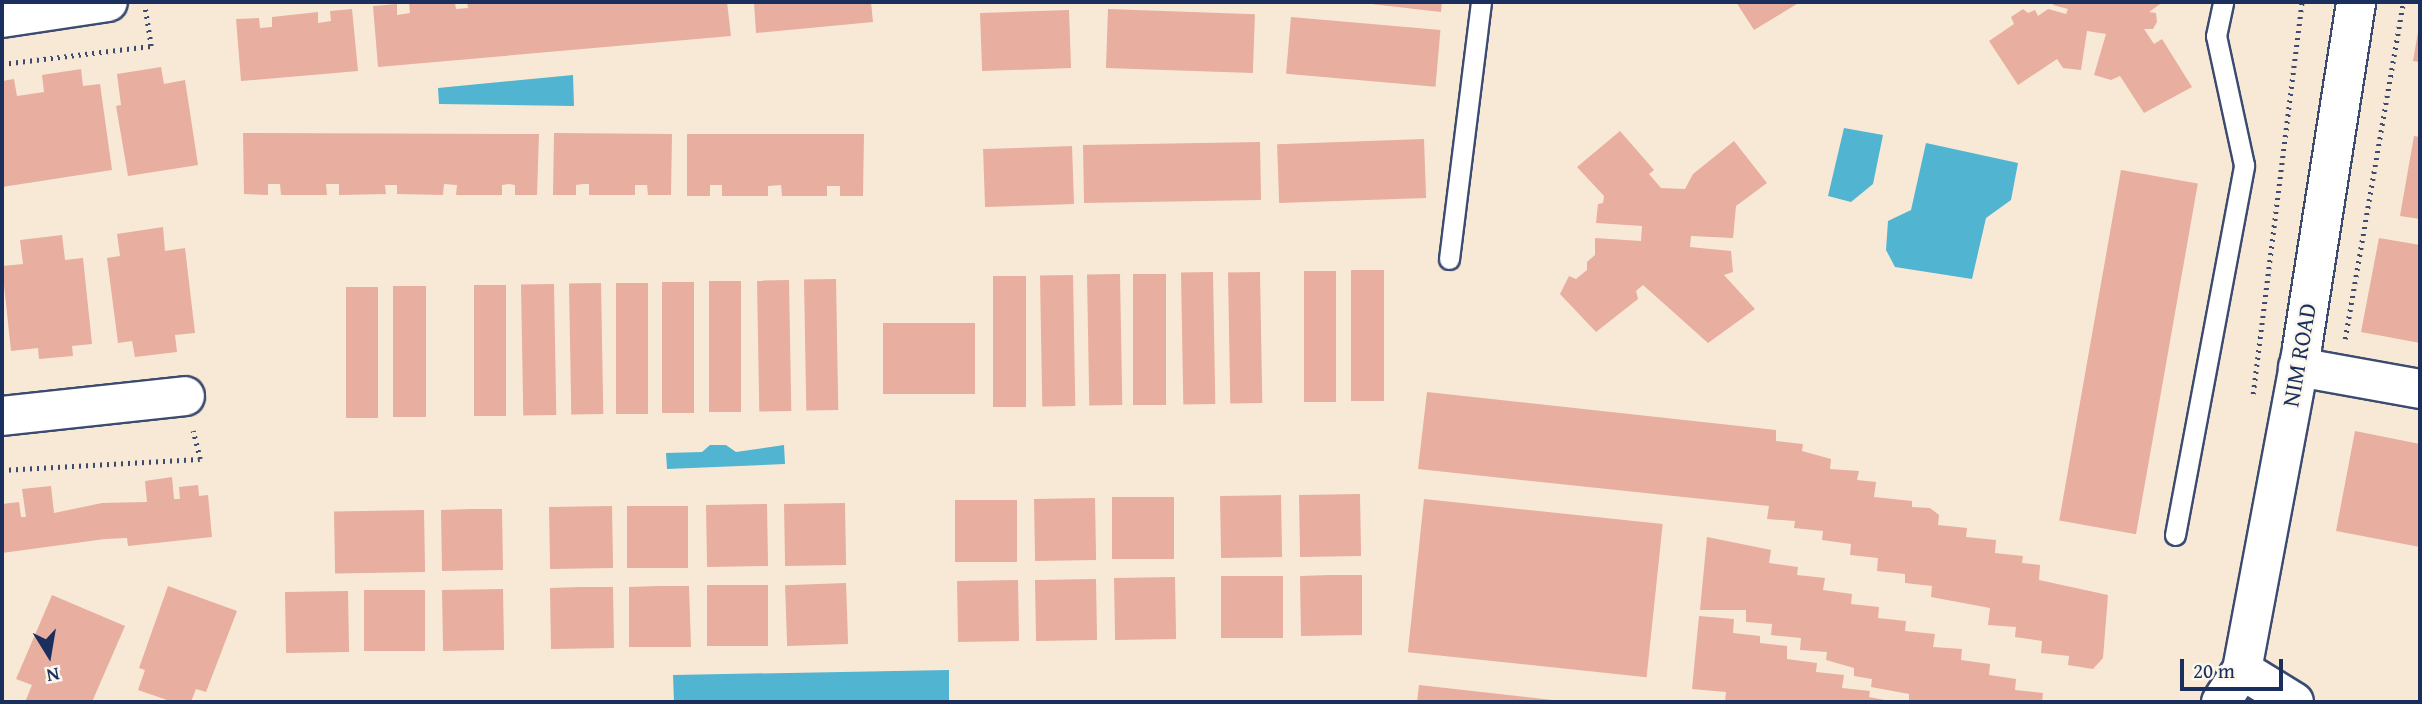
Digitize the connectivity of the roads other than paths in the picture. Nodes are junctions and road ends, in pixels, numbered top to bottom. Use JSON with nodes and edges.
{"nodes":[{"id":1,"x":108,"y":2,"type":"edge"},
{"id":2,"x":1481,"y":2,"type":"edge"},
{"id":3,"x":2223,"y":2,"type":"edge"},
{"id":4,"x":2356,"y":2,"type":"edge"},
{"id":5,"x":2,"y":18,"type":"edge"},
{"id":6,"x":1449,"y":259,"type":"dead end"},
{"id":7,"x":2298,"y":367,"type":"junction"},
{"id":8,"x":2420,"y":389,"type":"edge"},
{"id":9,"x":185,"y":396,"type":"road end"},
{"id":10,"x":2,"y":416,"type":"edge"},
{"id":11,"x":2175,"y":535,"type":"dead end"},
{"id":12,"x":2242,"y":670,"type":"junction"},
{"id":13,"x":2221,"y":702,"type":"edge"},
{"id":14,"x":2294,"y":702,"type":"edge"}],
"edges":[{"from":1,"to":5,"type":"street"},
{"from":2,"to":6,"type":"lane"},
{"from":3,"to":11,"type":"lane"},
{"from":4,"to":7,"type":"street","name":"NIM ROAD"},
{"from":7,"to":8,"type":"street"},
{"from":7,"to":12,"type":"street","name":"NIM ROAD"},
{"from":9,"to":10,"type":"street"},
{"from":12,"to":13,"type":"street","name":"NIM ROAD"},
{"from":12,"to":14,"type":"street"}]}
